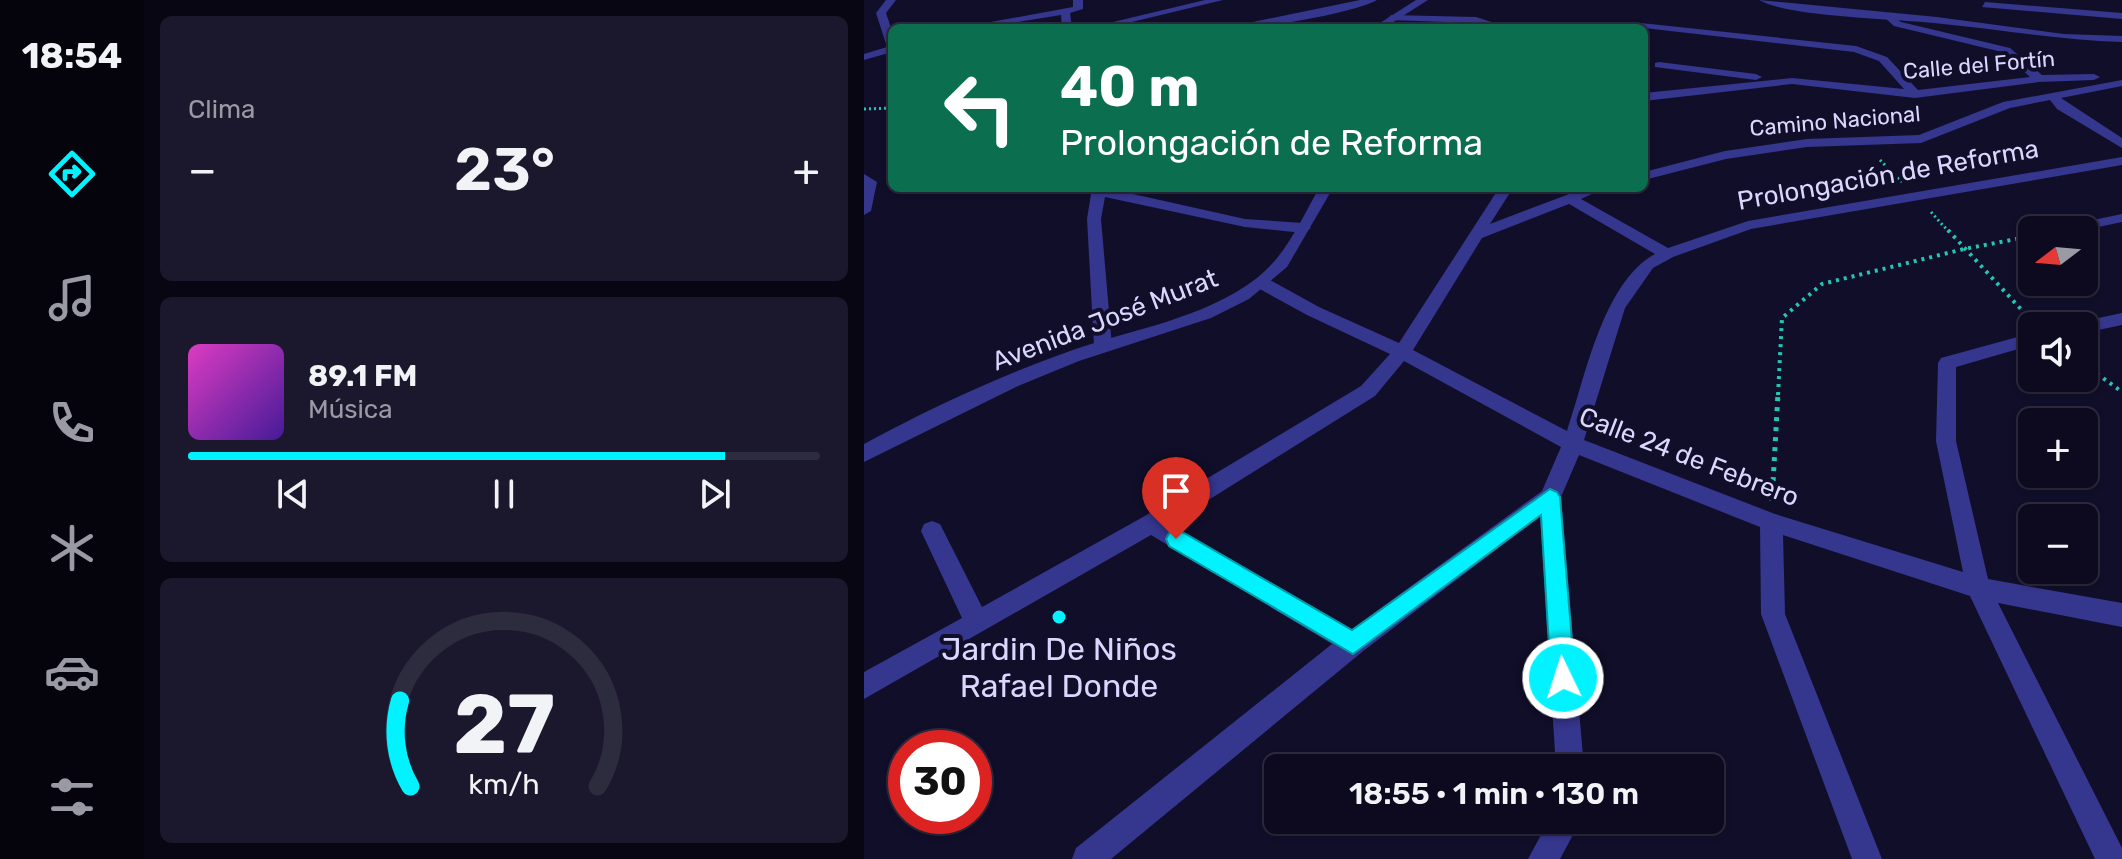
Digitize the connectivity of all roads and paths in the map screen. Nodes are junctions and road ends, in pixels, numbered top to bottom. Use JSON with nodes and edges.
{"nodes":[{"id":1,"x":891,"y":0,"type":"edge"},
{"id":2,"x":1372,"y":0,"type":"edge"},
{"id":3,"x":1423,"y":0,"type":"edge"},
{"id":4,"x":1764,"y":0,"type":"edge"},
{"id":5,"x":1078,"y":4,"type":"edge"},
{"id":6,"x":1985,"y":5,"type":"dead end"},
{"id":7,"x":1065,"y":11,"type":"junction"},
{"id":8,"x":1226,"y":14,"type":"edge"},
{"id":9,"x":2122,"y":16,"type":"edge"},
{"id":10,"x":1889,"y":17,"type":"junction"},
{"id":11,"x":1391,"y":18,"type":"junction"},
{"id":12,"x":990,"y":24,"type":"edge"},
{"id":13,"x":1067,"y":24,"type":"edge"},
{"id":14,"x":1082,"y":24,"type":"edge"},
{"id":15,"x":1131,"y":24,"type":"edge"},
{"id":16,"x":1383,"y":24,"type":"edge"},
{"id":17,"x":1490,"y":24,"type":"edge"},
{"id":18,"x":1648,"y":27,"type":"edge"},
{"id":19,"x":888,"y":35,"type":"edge"},
{"id":20,"x":2122,"y":39,"type":"edge"},
{"id":21,"x":888,"y":48,"type":"edge"},
{"id":22,"x":864,"y":57,"type":"edge"},
{"id":23,"x":1659,"y":65,"type":"dead end"},
{"id":24,"x":2122,"y":76,"type":"edge"},
{"id":25,"x":2039,"y":79,"type":"junction"},
{"id":26,"x":1792,"y":81,"type":"junction"},
{"id":27,"x":2122,"y":83,"type":"edge"},
{"id":28,"x":1915,"y":94,"type":"junction"},
{"id":29,"x":2052,"y":95,"type":"junction"},
{"id":30,"x":1648,"y":97,"type":"edge"},
{"id":31,"x":888,"y":108,"type":"edge"},
{"id":32,"x":864,"y":109,"type":"edge"},
{"id":33,"x":2122,"y":144,"type":"edge"},
{"id":34,"x":1880,"y":160,"type":"dead end"},
{"id":35,"x":2122,"y":161,"type":"edge"},
{"id":36,"x":1648,"y":175,"type":"edge"},
{"id":37,"x":864,"y":178,"type":"edge"},
{"id":38,"x":1098,"y":192,"type":"edge"},
{"id":39,"x":1112,"y":192,"type":"edge"},
{"id":40,"x":1324,"y":192,"type":"edge"},
{"id":41,"x":1504,"y":192,"type":"edge"},
{"id":42,"x":1588,"y":192,"type":"edge"},
{"id":43,"x":1919,"y":198,"type":"junction"},
{"id":44,"x":1570,"y":199,"type":"junction"},
{"id":45,"x":864,"y":211,"type":"edge"},
{"id":46,"x":2122,"y":218,"type":"edge"},
{"id":47,"x":2098,"y":223,"type":"edge"},
{"id":48,"x":1303,"y":228,"type":"junction"},
{"id":49,"x":1479,"y":234,"type":"junction"},
{"id":50,"x":2018,"y":239,"type":"edge"},
{"id":51,"x":1964,"y":249,"type":"junction"},
{"id":52,"x":1667,"y":254,"type":"junction"},
{"id":53,"x":1262,"y":283,"type":"junction"},
{"id":54,"x":2023,"y":312,"type":"edge"},
{"id":55,"x":2122,"y":319,"type":"edge"},
{"id":56,"x":2098,"y":324,"type":"edge"},
{"id":57,"x":2018,"y":343,"type":"edge"},
{"id":58,"x":1103,"y":346,"type":"junction"},
{"id":59,"x":1402,"y":352,"type":"junction"},
{"id":60,"x":2098,"y":374,"type":"edge"},
{"id":61,"x":2122,"y":392,"type":"edge"},
{"id":62,"x":1573,"y":444,"type":"junction"},
{"id":63,"x":864,"y":454,"type":"edge"},
{"id":64,"x":1550,"y":497,"type":"junction"},
{"id":65,"x":1771,"y":522,"type":"junction"},
{"id":66,"x":1151,"y":524,"type":"junction"},
{"id":67,"x":932,"y":531,"type":"dead end"},
{"id":68,"x":1978,"y":588,"type":"junction"},
{"id":69,"x":2122,"y":615,"type":"edge"},
{"id":70,"x":976,"y":621,"type":"junction"},
{"id":71,"x":1353,"y":643,"type":"junction"},
{"id":72,"x":864,"y":686,"type":"edge"},
{"id":73,"x":1569,"y":754,"type":"edge"},
{"id":74,"x":1558,"y":834,"type":"edge"},
{"id":75,"x":1087,"y":859,"type":"edge"},
{"id":76,"x":1543,"y":859,"type":"edge"},
{"id":77,"x":1867,"y":859,"type":"edge"},
{"id":78,"x":2111,"y":859,"type":"edge"}],
"edges":[{"from":1,"to":19,"type":"street"},
{"from":2,"to":8,"type":"street"},
{"from":3,"to":11,"type":"street"},
{"from":4,"to":10,"type":"street"},
{"from":5,"to":7,"type":"street"},
{"from":5,"to":14,"type":"street"},
{"from":6,"to":9,"type":"street"},
{"from":7,"to":12,"type":"street"},
{"from":7,"to":13,"type":"street"},
{"from":8,"to":15,"type":"street"},
{"from":10,"to":20,"type":"street"},
{"from":10,"to":25,"type":"street"},
{"from":11,"to":16,"type":"street"},
{"from":11,"to":17,"type":"street"},
{"from":18,"to":28,"type":"street"},
{"from":21,"to":22,"type":"street"},
{"from":23,"to":26,"type":"street","name":"Calle del Fortín"},
{"from":24,"to":25,"type":"street","name":"Calle del Fortín"},
{"from":25,"to":28,"type":"street","name":"Calle del Fortín"},
{"from":26,"to":28,"type":"street","name":"Calle del Fortín"},
{"from":26,"to":30,"type":"street","name":"Calle del Fortín"},
{"from":27,"to":29,"type":"street","name":"Camino Nacional"},
{"from":29,"to":33,"type":"street"},
{"from":29,"to":36,"type":"street","name":"Camino Nacional"},
{"from":31,"to":32,"type":"path"},
{"from":34,"to":43,"type":"path"},
{"from":35,"to":43,"type":"street","name":"Prolongación de Reforma"},
{"from":37,"to":45,"type":"street"},
{"from":38,"to":58,"type":"street"},
{"from":39,"to":48,"type":"street"},
{"from":40,"to":48,"type":"street","name":"Avenida José Murat"},
{"from":41,"to":49,"type":"street"},
{"from":42,"to":44,"type":"street"},
{"from":43,"to":51,"type":"path"},
{"from":43,"to":52,"type":"street","name":"Prolongación de Reforma"},
{"from":44,"to":49,"type":"street"},
{"from":44,"to":52,"type":"street"},
{"from":46,"to":47,"type":"street"},
{"from":48,"to":53,"type":"street","name":"Avenida José Murat"},
{"from":49,"to":59,"type":"street"},
{"from":50,"to":51,"type":"path"},
{"from":51,"to":54,"type":"path"},
{"from":51,"to":65,"type":"path"},
{"from":52,"to":62,"type":"street","name":"Prolongación de Reforma"},
{"from":53,"to":58,"type":"street","name":"Avenida José Murat"},
{"from":53,"to":59,"type":"street","name":"Calle 24 de Febrero"},
{"from":55,"to":56,"type":"street"},
{"from":57,"to":68,"type":"street"},
{"from":58,"to":63,"type":"street","name":"Avenida José Murat"},
{"from":59,"to":62,"type":"street","name":"Calle 24 de Febrero"},
{"from":59,"to":66,"type":"street"},
{"from":60,"to":61,"type":"path"},
{"from":62,"to":64,"type":"street","name":"Prolongación de Reforma"},
{"from":62,"to":65,"type":"street","name":"Calle 24 de Febrero"},
{"from":64,"to":71,"type":"street","name":"Prolongación de Reforma"},
{"from":64,"to":73,"type":"street"},
{"from":65,"to":68,"type":"street","name":"Calle 24 de Febrero"},
{"from":65,"to":77,"type":"street"},
{"from":66,"to":70,"type":"street"},
{"from":66,"to":71,"type":"street"},
{"from":67,"to":70,"type":"street"},
{"from":68,"to":69,"type":"street","name":"Calle 24 de Febrero"},
{"from":68,"to":78,"type":"street"},
{"from":70,"to":72,"type":"street"},
{"from":71,"to":75,"type":"street","name":"Prolongación de Reforma"},
{"from":74,"to":76,"type":"street"}]}
